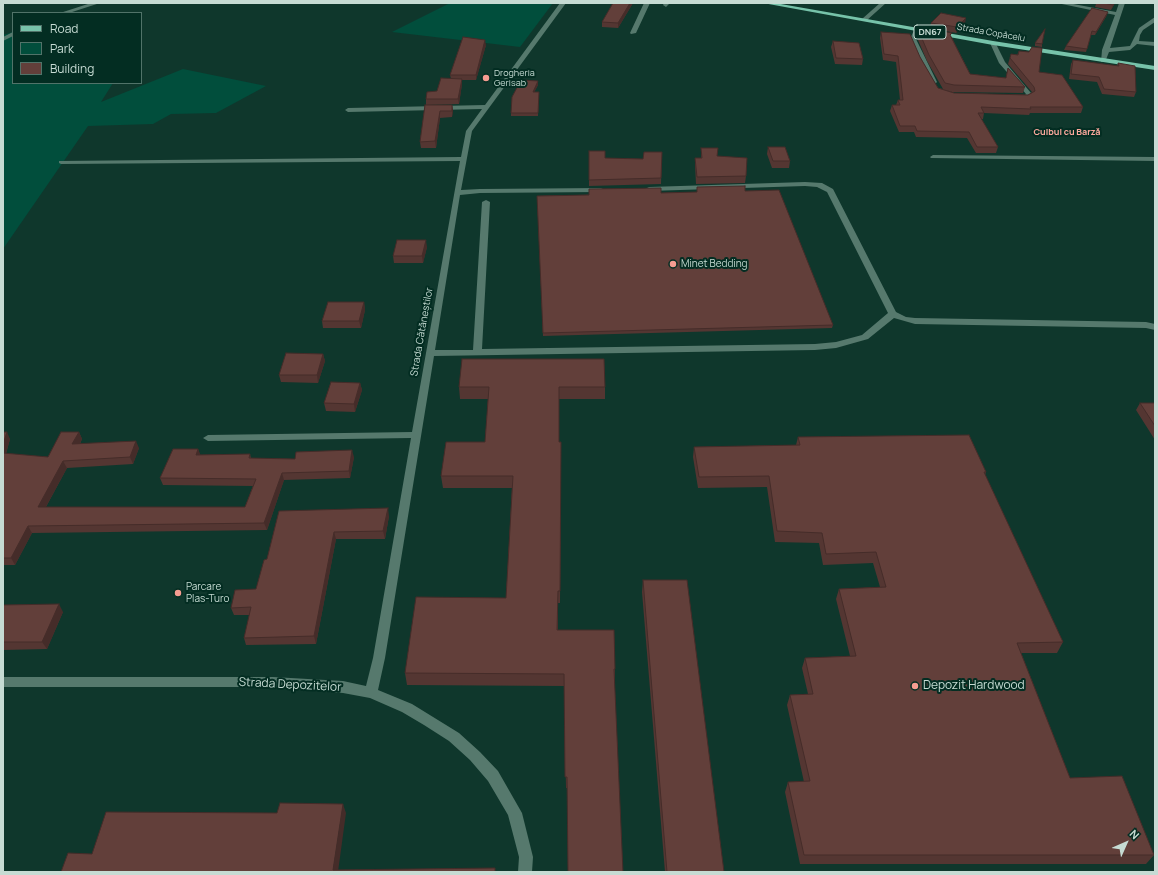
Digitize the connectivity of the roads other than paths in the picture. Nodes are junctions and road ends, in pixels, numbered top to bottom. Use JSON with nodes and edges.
{"nodes":[{"id":1,"x":97,"y":3,"type":"edge"},
{"id":2,"x":563,"y":3,"type":"edge"},
{"id":3,"x":647,"y":3,"type":"edge"},
{"id":4,"x":766,"y":3,"type":"edge"},
{"id":5,"x":883,"y":3,"type":"edge"},
{"id":6,"x":1060,"y":3,"type":"edge"},
{"id":7,"x":1122,"y":3,"type":"edge"},
{"id":8,"x":67,"y":12,"type":"edge"},
{"id":9,"x":1118,"y":14,"type":"junction"},
{"id":10,"x":1155,"y":19,"type":"edge"},
{"id":11,"x":864,"y":20,"type":"junction"},
{"id":12,"x":917,"y":30,"type":"junction"},
{"id":13,"x":633,"y":33,"type":"dead end"},
{"id":14,"x":12,"y":34,"type":"edge"},
{"id":15,"x":3,"y":39,"type":"edge"},
{"id":16,"x":1136,"y":42,"type":"junction"},
{"id":17,"x":993,"y":43,"type":"junction"},
{"id":18,"x":1155,"y":44,"type":"edge"},
{"id":19,"x":1105,"y":50,"type":"junction"},
{"id":20,"x":1103,"y":61,"type":"junction"},
{"id":21,"x":1154,"y":68,"type":"edge"},
{"id":22,"x":936,"y":86,"type":"edge"},
{"id":23,"x":1010,"y":97,"type":"edge"},
{"id":24,"x":485,"y":107,"type":"junction"},
{"id":25,"x":348,"y":110,"type":"dead end"},
{"id":26,"x":933,"y":157,"type":"dead end"},
{"id":27,"x":463,"y":159,"type":"junction"},
{"id":28,"x":1155,"y":159,"type":"edge"},
{"id":29,"x":61,"y":162,"type":"dead end"},
{"id":30,"x":641,"y":189,"type":"edge"},
{"id":31,"x":610,"y":190,"type":"edge"},
{"id":32,"x":457,"y":193,"type":"junction"},
{"id":33,"x":486,"y":202,"type":"dead end"},
{"id":34,"x":893,"y":314,"type":"junction"},
{"id":35,"x":1155,"y":327,"type":"edge"},
{"id":36,"x":430,"y":352,"type":"junction"},
{"id":37,"x":477,"y":352,"type":"junction"},
{"id":38,"x":416,"y":435,"type":"junction"},
{"id":39,"x":208,"y":438,"type":"dead end"},
{"id":40,"x":3,"y":682,"type":"edge"},
{"id":41,"x":371,"y":693,"type":"junction"},
{"id":42,"x":525,"y":872,"type":"edge"}],
"edges":[{"from":1,"to":8,"type":"street"},
{"from":2,"to":24,"type":"street","name":"Strada Cătăneștilor"},
{"from":3,"to":13,"type":"street"},
{"from":4,"to":11,"type":"main road","name":"Strada Copăcelu","number":"DN67"},
{"from":5,"to":11,"type":"street"},
{"from":6,"to":9,"type":"street"},
{"from":7,"to":9,"type":"street"},
{"from":9,"to":19,"type":"street"},
{"from":10,"to":16,"type":"street"},
{"from":11,"to":12,"type":"main road","name":"Strada Copăcelu","number":"DN67"},
{"from":12,"to":17,"type":"main road","name":"Strada Copăcelu","number":"DN67"},
{"from":12,"to":22,"type":"street"},
{"from":14,"to":15,"type":"street"},
{"from":16,"to":18,"type":"street"},
{"from":16,"to":19,"type":"street"},
{"from":17,"to":20,"type":"main road","name":"Strada Copăcelu","number":"DN67"},
{"from":17,"to":23,"type":"street"},
{"from":19,"to":20,"type":"street"},
{"from":20,"to":21,"type":"main road","number":"DN67"},
{"from":24,"to":25,"type":"street"},
{"from":24,"to":27,"type":"street","name":"Strada Cătăneștilor"},
{"from":26,"to":28,"type":"street"},
{"from":27,"to":29,"type":"street"},
{"from":27,"to":32,"type":"street","name":"Strada Cătăneștilor"},
{"from":30,"to":34,"type":"street"},
{"from":31,"to":32,"type":"street"},
{"from":32,"to":36,"type":"street","name":"Strada Cătăneștilor"},
{"from":33,"to":37,"type":"street"},
{"from":34,"to":35,"type":"street"},
{"from":34,"to":37,"type":"street"},
{"from":36,"to":37,"type":"street"},
{"from":36,"to":38,"type":"street","name":"Strada Cătăneștilor"},
{"from":38,"to":39,"type":"street"},
{"from":38,"to":41,"type":"street","name":"Strada Cătăneștilor"},
{"from":40,"to":41,"type":"street","name":"Strada Depozitelor"},
{"from":41,"to":42,"type":"street","name":"Strada Depozitelor"}]}
